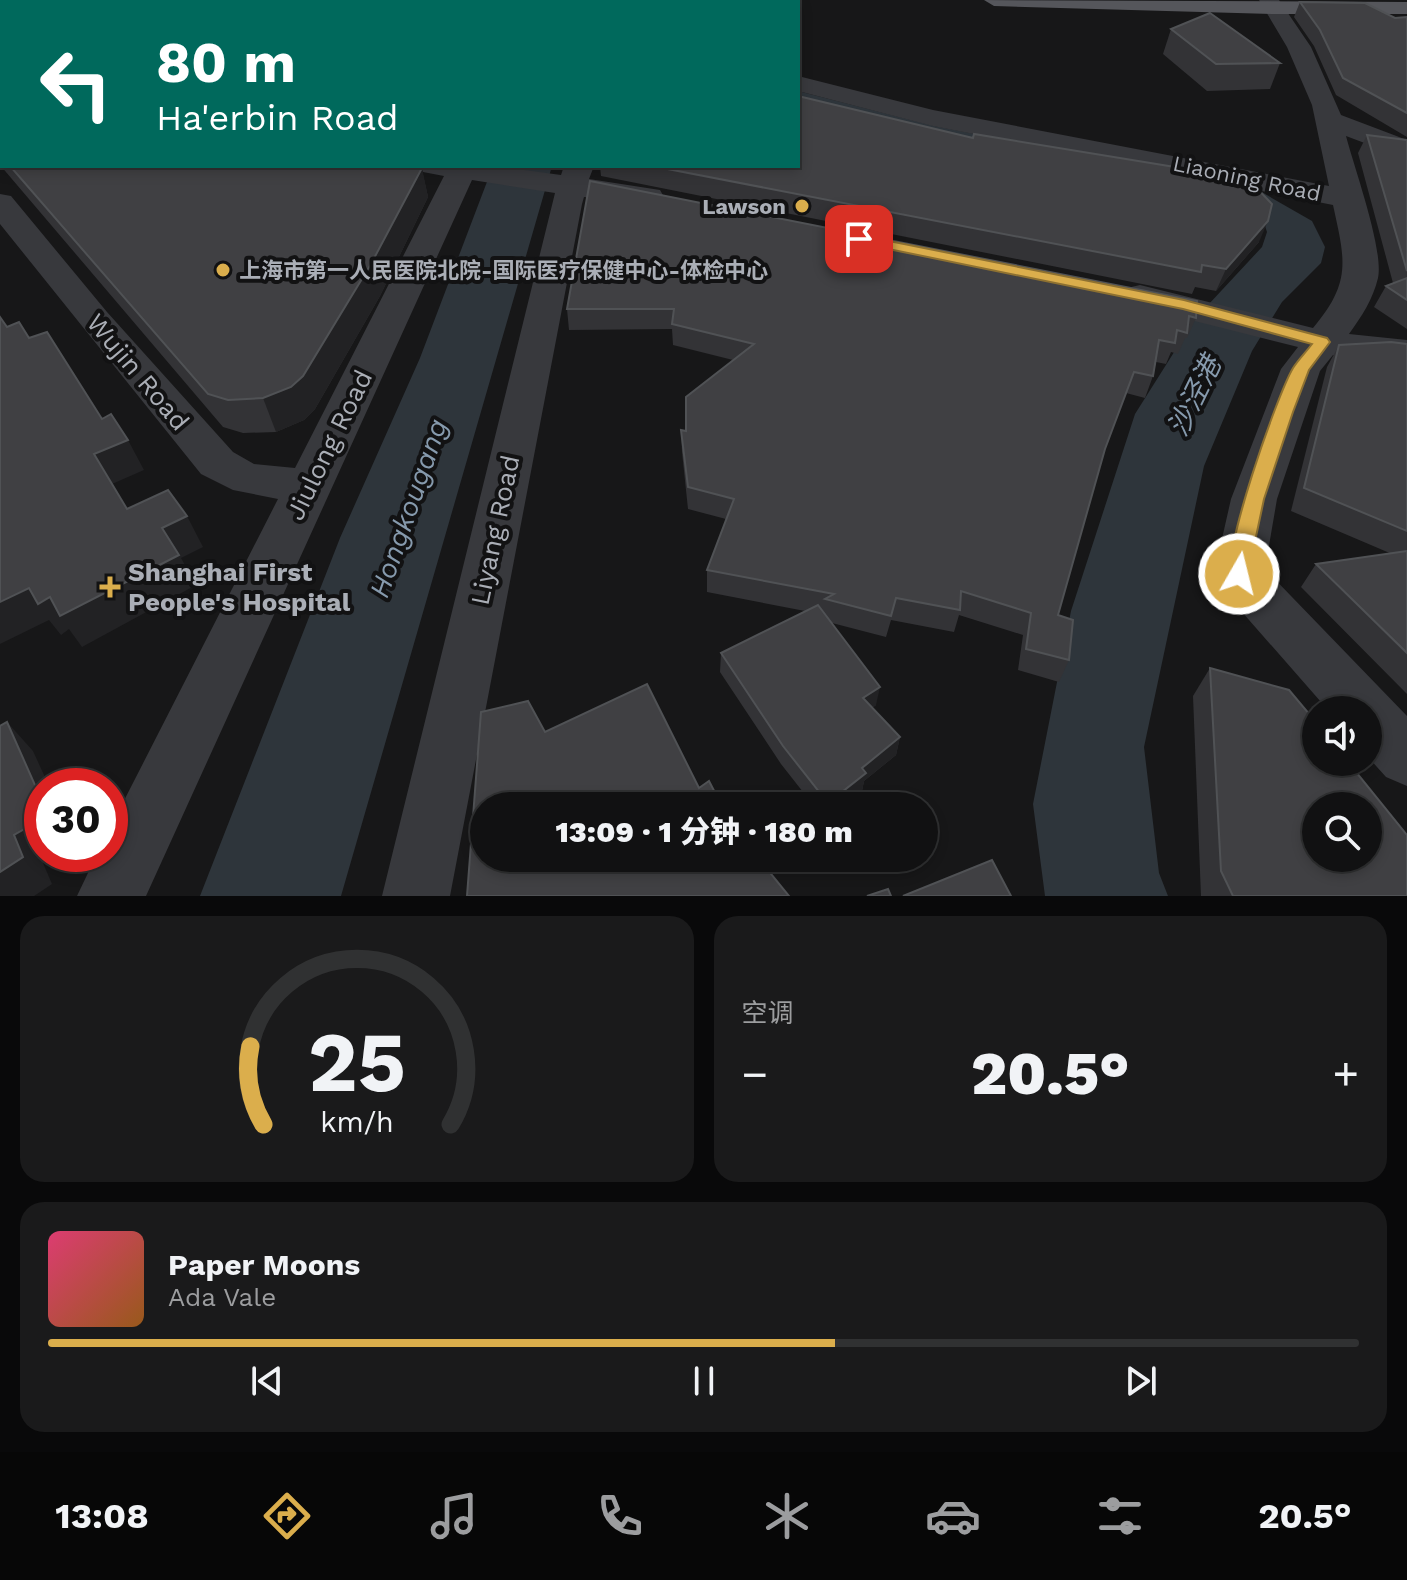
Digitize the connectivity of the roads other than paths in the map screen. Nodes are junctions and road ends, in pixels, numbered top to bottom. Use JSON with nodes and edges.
{"nodes":[{"id":1,"x":994,"y":0,"type":"edge"},
{"id":2,"x":1271,"y":4,"type":"edge"},
{"id":3,"x":1407,"y":8,"type":"edge"},
{"id":4,"x":800,"y":84,"type":"edge"},
{"id":5,"x":1329,"y":120,"type":"junction"},
{"id":6,"x":1407,"y":150,"type":"edge"},
{"id":7,"x":461,"y":169,"type":"edge"},
{"id":8,"x":568,"y":177,"type":"edge"},
{"id":9,"x":1346,"y":199,"type":"junction"},
{"id":10,"x":0,"y":203,"type":"edge"},
{"id":11,"x":680,"y":203,"type":"edge"},
{"id":12,"x":1114,"y":290,"type":"edge"},
{"id":13,"x":1322,"y":342,"type":"junction"},
{"id":14,"x":1407,"y":352,"type":"edge"},
{"id":15,"x":310,"y":484,"type":"junction"},
{"id":16,"x":1351,"y":696,"type":"edge"},
{"id":17,"x":1382,"y":730,"type":"edge"},
{"id":18,"x":1407,"y":758,"type":"edge"},
{"id":19,"x":111,"y":896,"type":"edge"},
{"id":20,"x":416,"y":896,"type":"edge"}],
"edges":[{"from":1,"to":2,"type":"main road"},
{"from":2,"to":3,"type":"main road"},
{"from":2,"to":5,"type":"street"},
{"from":4,"to":9,"type":"street","name":"Liaoning Road"},
{"from":5,"to":6,"type":"street"},
{"from":5,"to":9,"type":"street"},
{"from":7,"to":8,"type":"street"},
{"from":7,"to":15,"type":"street","name":"Jiulong Road"},
{"from":8,"to":11,"type":"street"},
{"from":8,"to":20,"type":"street","name":"Liyang Road"},
{"from":9,"to":13,"type":"street","name":"Liaoning Road"},
{"from":10,"to":15,"type":"street","name":"Wujin Road"},
{"from":12,"to":13,"type":"street"},
{"from":13,"to":14,"type":"street"},
{"from":13,"to":16,"type":"street","name":"Liaoning Road"},
{"from":15,"to":19,"type":"street","name":"Jiulong Road"},
{"from":17,"to":18,"type":"street"}]}
